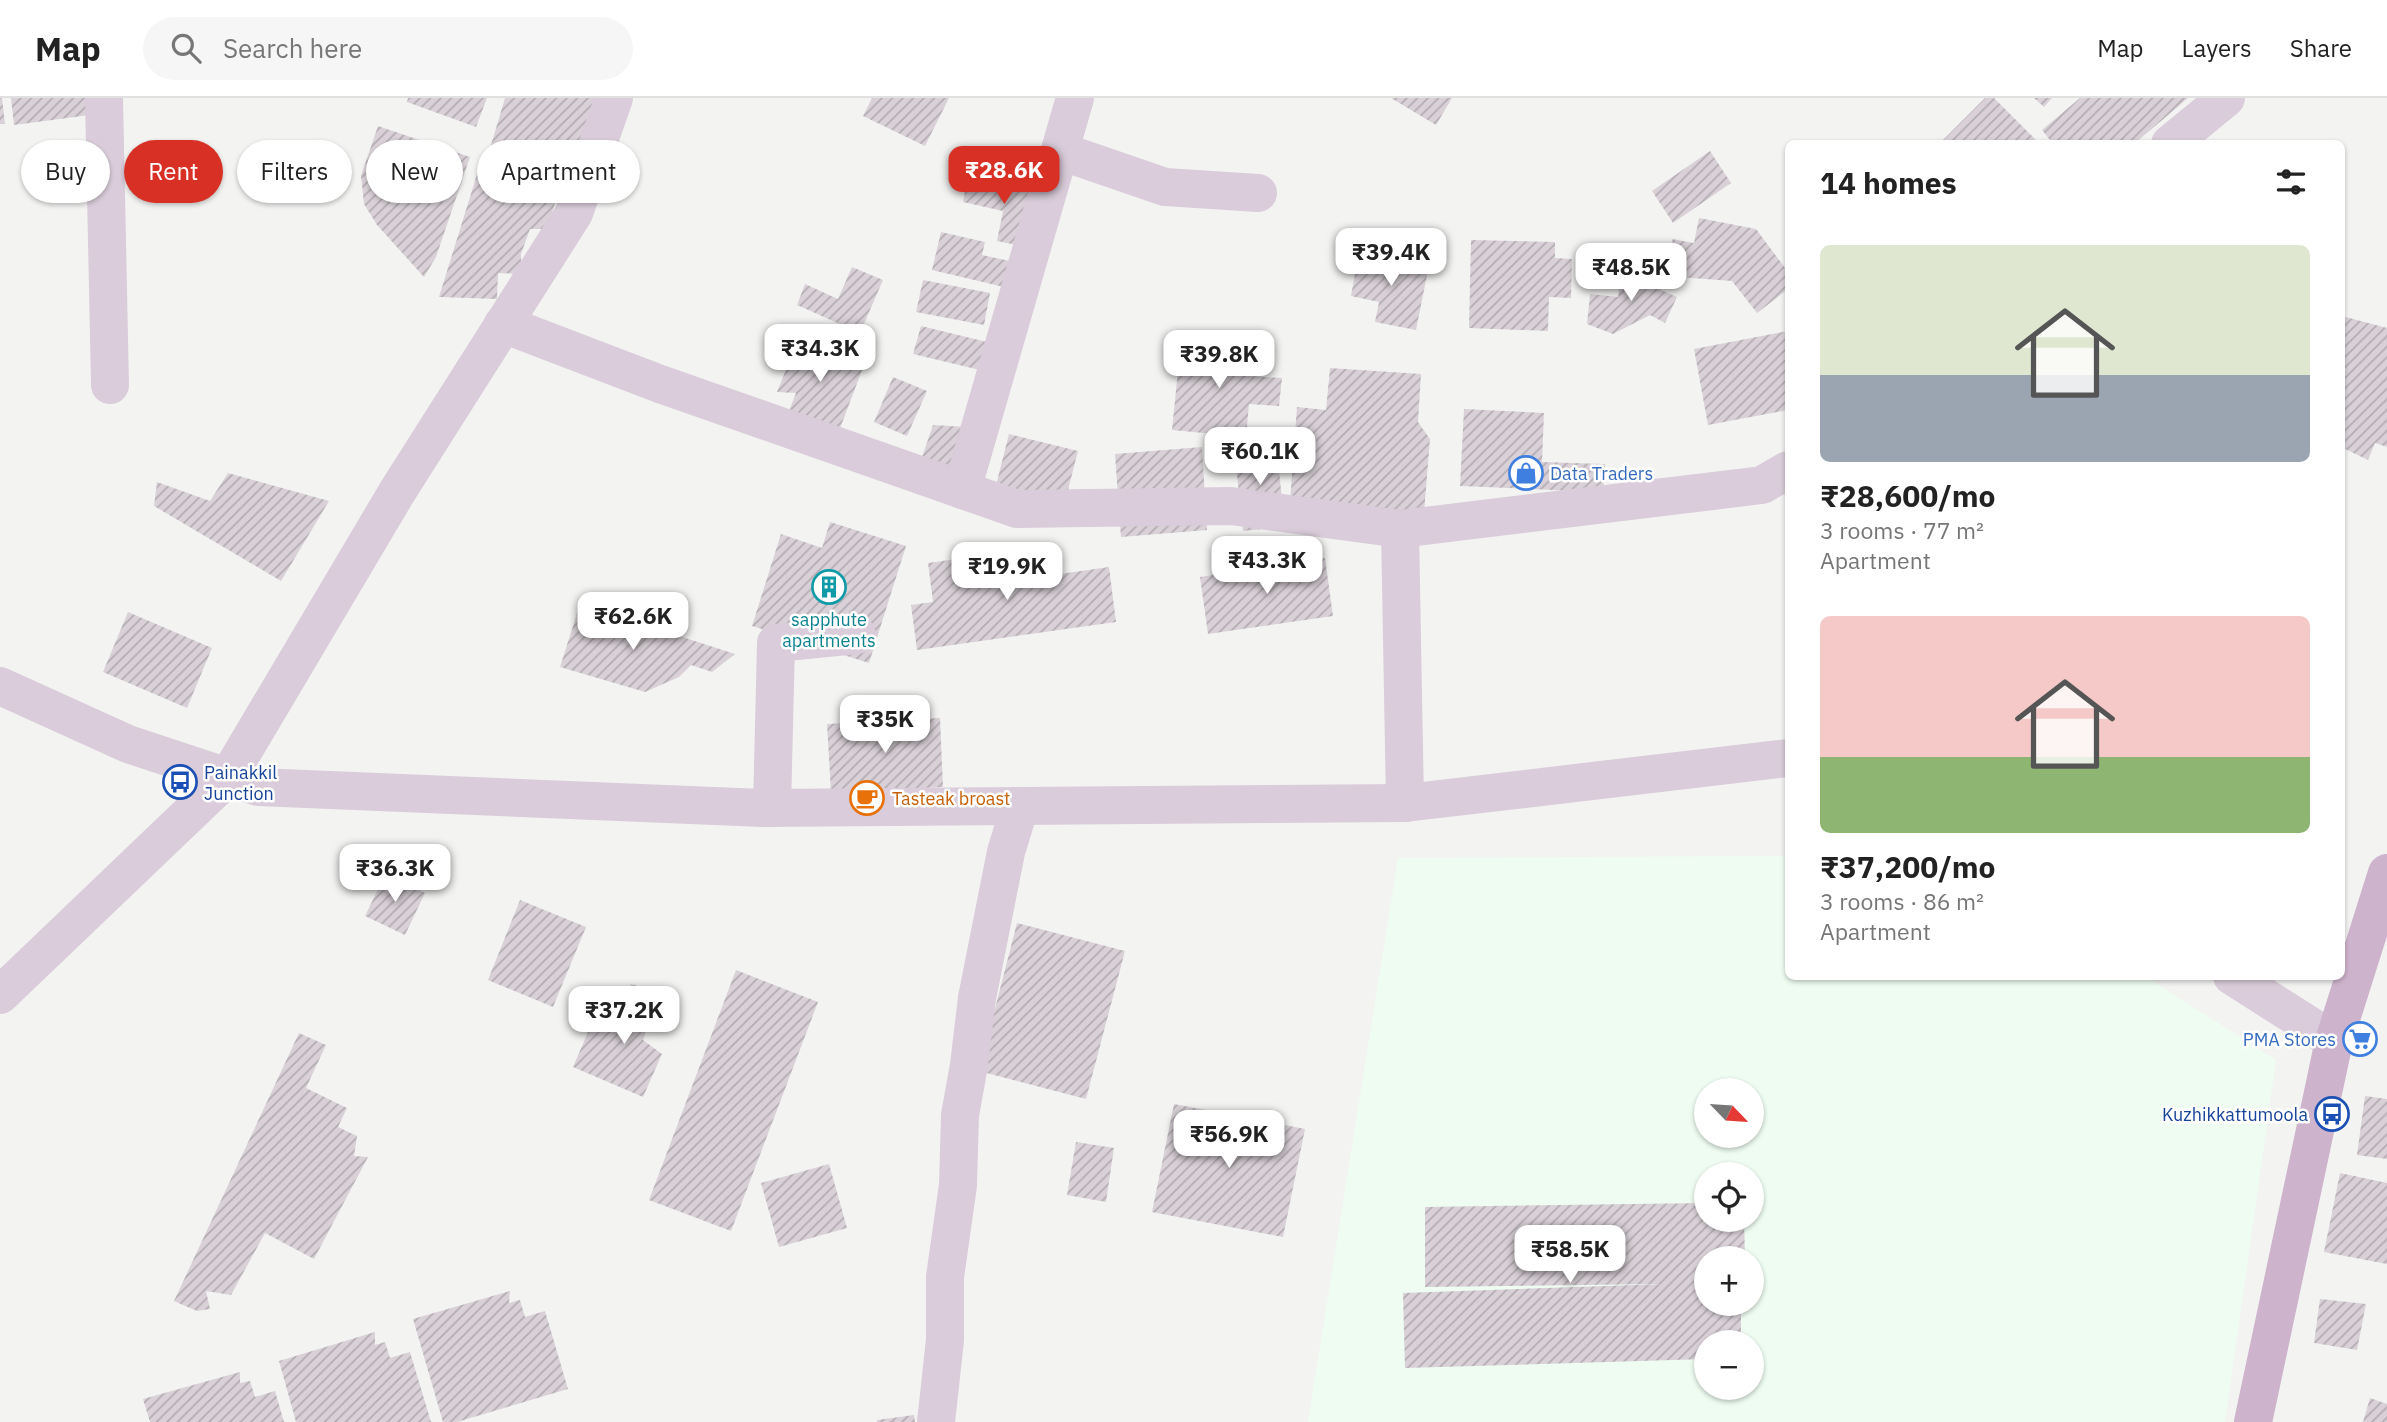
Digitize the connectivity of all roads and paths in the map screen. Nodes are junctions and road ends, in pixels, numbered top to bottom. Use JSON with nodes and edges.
{"nodes":[{"id":1,"x":104,"y":98,"type":"edge"},
{"id":2,"x":614,"y":98,"type":"edge"},
{"id":3,"x":1075,"y":98,"type":"edge"},
{"id":4,"x":2226,"y":98,"type":"edge"},
{"id":5,"x":2175,"y":140,"type":"edge"},
{"id":6,"x":1060,"y":151,"type":"junction"},
{"id":7,"x":1258,"y":193,"type":"dead end"},
{"id":8,"x":503,"y":324,"type":"junction"},
{"id":9,"x":110,"y":385,"type":"dead end"},
{"id":10,"x":1785,"y":472,"type":"edge"},
{"id":11,"x":962,"y":490,"type":"junction"},
{"id":12,"x":1399,"y":529,"type":"junction"},
{"id":13,"x":857,"y":635,"type":"dead end"},
{"id":14,"x":0,"y":686,"type":"edge"},
{"id":15,"x":1785,"y":758,"type":"edge"},
{"id":16,"x":228,"y":777,"type":"junction"},
{"id":17,"x":1405,"y":803,"type":"junction"},
{"id":18,"x":1020,"y":806,"type":"junction"},
{"id":19,"x":772,"y":808,"type":"junction"},
{"id":20,"x":2387,"y":873,"type":"edge"},
{"id":21,"x":2238,"y":980,"type":"edge"},
{"id":22,"x":0,"y":995,"type":"edge"},
{"id":23,"x":2334,"y":1041,"type":"junction"},
{"id":24,"x":936,"y":1422,"type":"edge"},
{"id":25,"x":2253,"y":1422,"type":"edge"}],
"edges":[{"from":1,"to":9,"type":"street"},
{"from":2,"to":8,"type":"street"},
{"from":3,"to":6,"type":"street"},
{"from":4,"to":5,"type":"street"},
{"from":6,"to":7,"type":"street"},
{"from":6,"to":11,"type":"street"},
{"from":8,"to":11,"type":"street"},
{"from":8,"to":16,"type":"street"},
{"from":10,"to":12,"type":"street"},
{"from":11,"to":12,"type":"street"},
{"from":12,"to":17,"type":"street"},
{"from":13,"to":19,"type":"street"},
{"from":14,"to":16,"type":"street"},
{"from":15,"to":17,"type":"street"},
{"from":16,"to":19,"type":"street"},
{"from":16,"to":22,"type":"street"},
{"from":17,"to":18,"type":"street"},
{"from":18,"to":19,"type":"street"},
{"from":18,"to":24,"type":"street"},
{"from":20,"to":23,"type":"main road"},
{"from":21,"to":23,"type":"street"},
{"from":23,"to":25,"type":"main road"}]}
